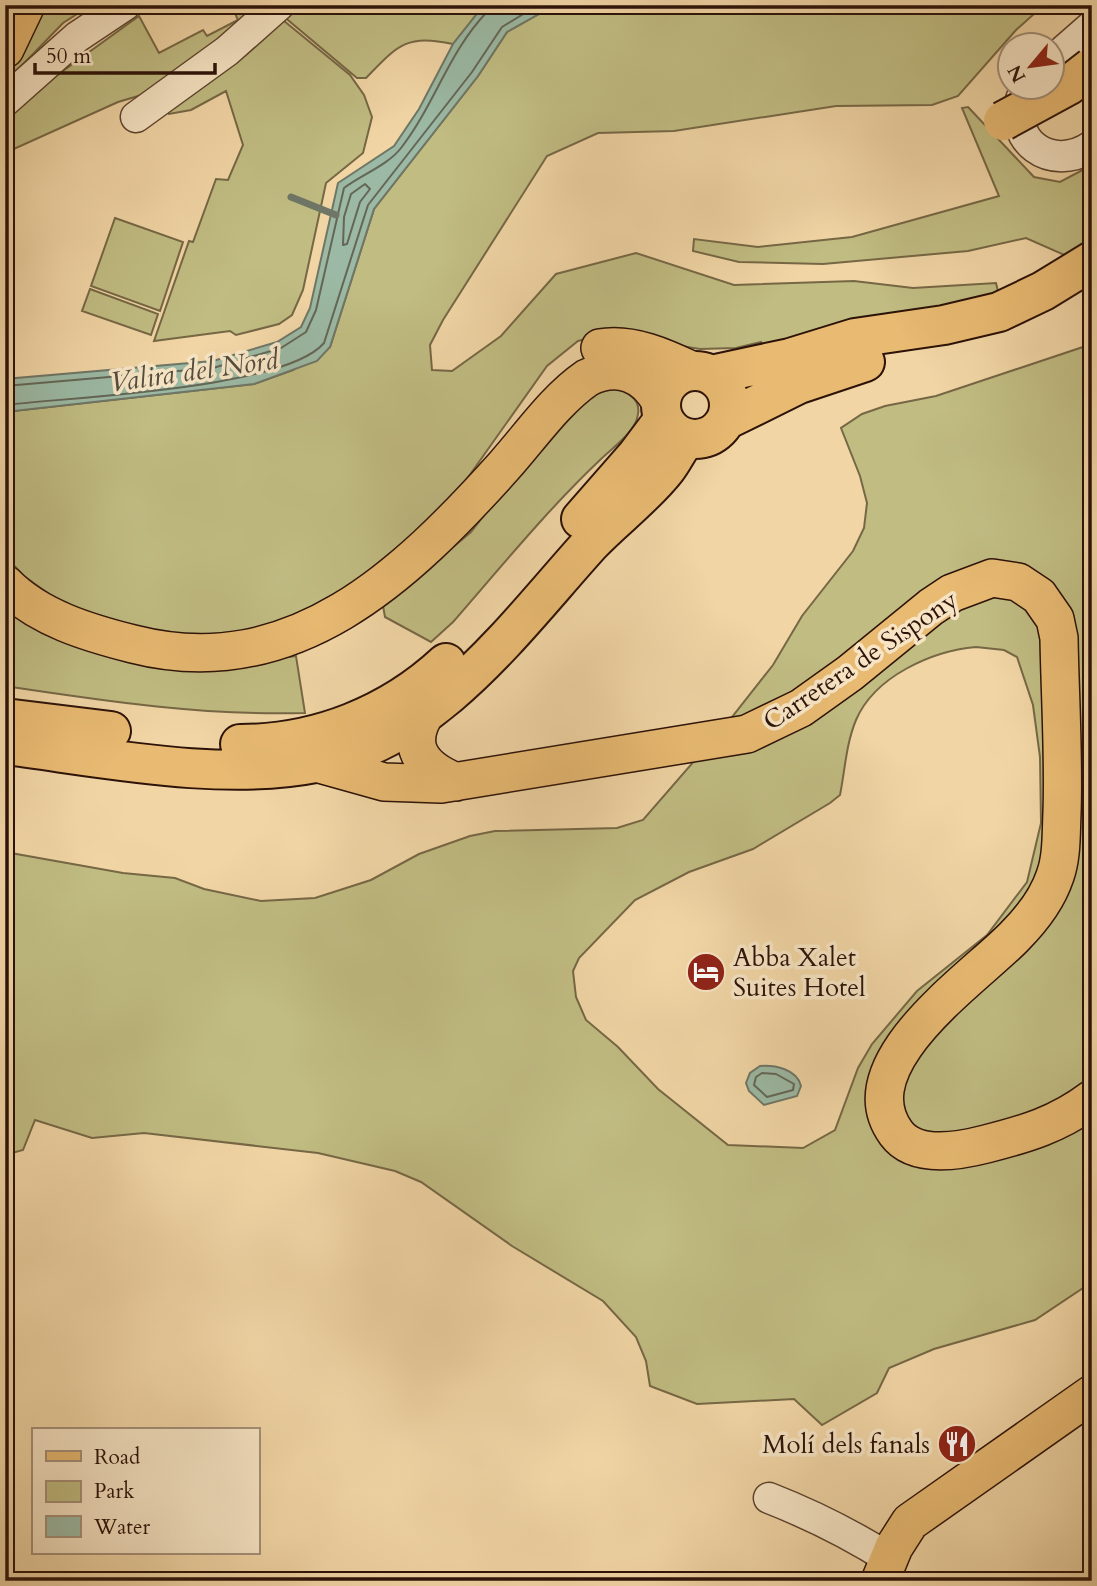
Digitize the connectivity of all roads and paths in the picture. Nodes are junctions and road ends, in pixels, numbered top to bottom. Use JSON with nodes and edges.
{"nodes":[{"id":1,"x":26,"y":5,"type":"edge"},
{"id":2,"x":125,"y":5,"type":"edge"},
{"id":3,"x":277,"y":7,"type":"edge"},
{"id":4,"x":1092,"y":26,"type":"edge"},
{"id":5,"x":5,"y":49,"type":"edge"},
{"id":6,"x":1066,"y":49,"type":"edge"},
{"id":7,"x":1092,"y":67,"type":"edge"},
{"id":8,"x":5,"y":101,"type":"edge"},
{"id":9,"x":1021,"y":102,"type":"edge"},
{"id":10,"x":136,"y":117,"type":"dead end"},
{"id":11,"x":1003,"y":121,"type":"dead end"},
{"id":12,"x":1092,"y":146,"type":"edge"},
{"id":13,"x":1092,"y":261,"type":"edge"},
{"id":14,"x":1092,"y":293,"type":"edge"},
{"id":15,"x":702,"y":373,"type":"junction"},
{"id":16,"x":740,"y":414,"type":"junction"},
{"id":17,"x":669,"y":432,"type":"junction"},
{"id":18,"x":458,"y":517,"type":"junction"},
{"id":19,"x":8,"y":589,"type":"edge"},
{"id":20,"x":427,"y":695,"type":"junction"},
{"id":21,"x":5,"y":718,"type":"edge"},
{"id":22,"x":395,"y":733,"type":"junction"},
{"id":23,"x":5,"y":745,"type":"edge"},
{"id":24,"x":316,"y":763,"type":"junction"},
{"id":25,"x":444,"y":783,"type":"junction"},
{"id":26,"x":1092,"y":1099,"type":"edge"},
{"id":27,"x":1092,"y":1394,"type":"edge"},
{"id":28,"x":769,"y":1499,"type":"dead end"},
{"id":29,"x":885,"y":1570,"type":"edge"}],
"edges":[{"from":1,"to":5,"type":"main road"},
{"from":2,"to":8,"type":"street"},
{"from":3,"to":10,"type":"street"},
{"from":4,"to":6,"type":"street"},
{"from":7,"to":11,"type":"highway","bridge":true},
{"from":9,"to":12,"type":"street"},
{"from":13,"to":15,"type":"highway"},
{"from":14,"to":16,"type":"highway"},
{"from":15,"to":16,"type":"highway"},
{"from":15,"to":17,"type":"highway"},
{"from":15,"to":18,"type":"main road"},
{"from":16,"to":17,"type":"highway"},
{"from":17,"to":18,"type":"main road"},
{"from":17,"to":20,"type":"highway"},
{"from":17,"to":20,"type":"highway"},
{"from":18,"to":19,"type":"main road"},
{"from":20,"to":21,"type":"highway"},
{"from":20,"to":22,"type":"highway"},
{"from":20,"to":25,"type":"main road"},
{"from":22,"to":24,"type":"highway"},
{"from":22,"to":25,"type":"main road"},
{"from":23,"to":24,"type":"highway"},
{"from":24,"to":25,"type":"main road","name":"Carretera de Sispony"},
{"from":25,"to":26,"type":"main road","name":"Carretera de Sispony"},
{"from":27,"to":29,"type":"main road"},
{"from":28,"to":29,"type":"street"}]}
